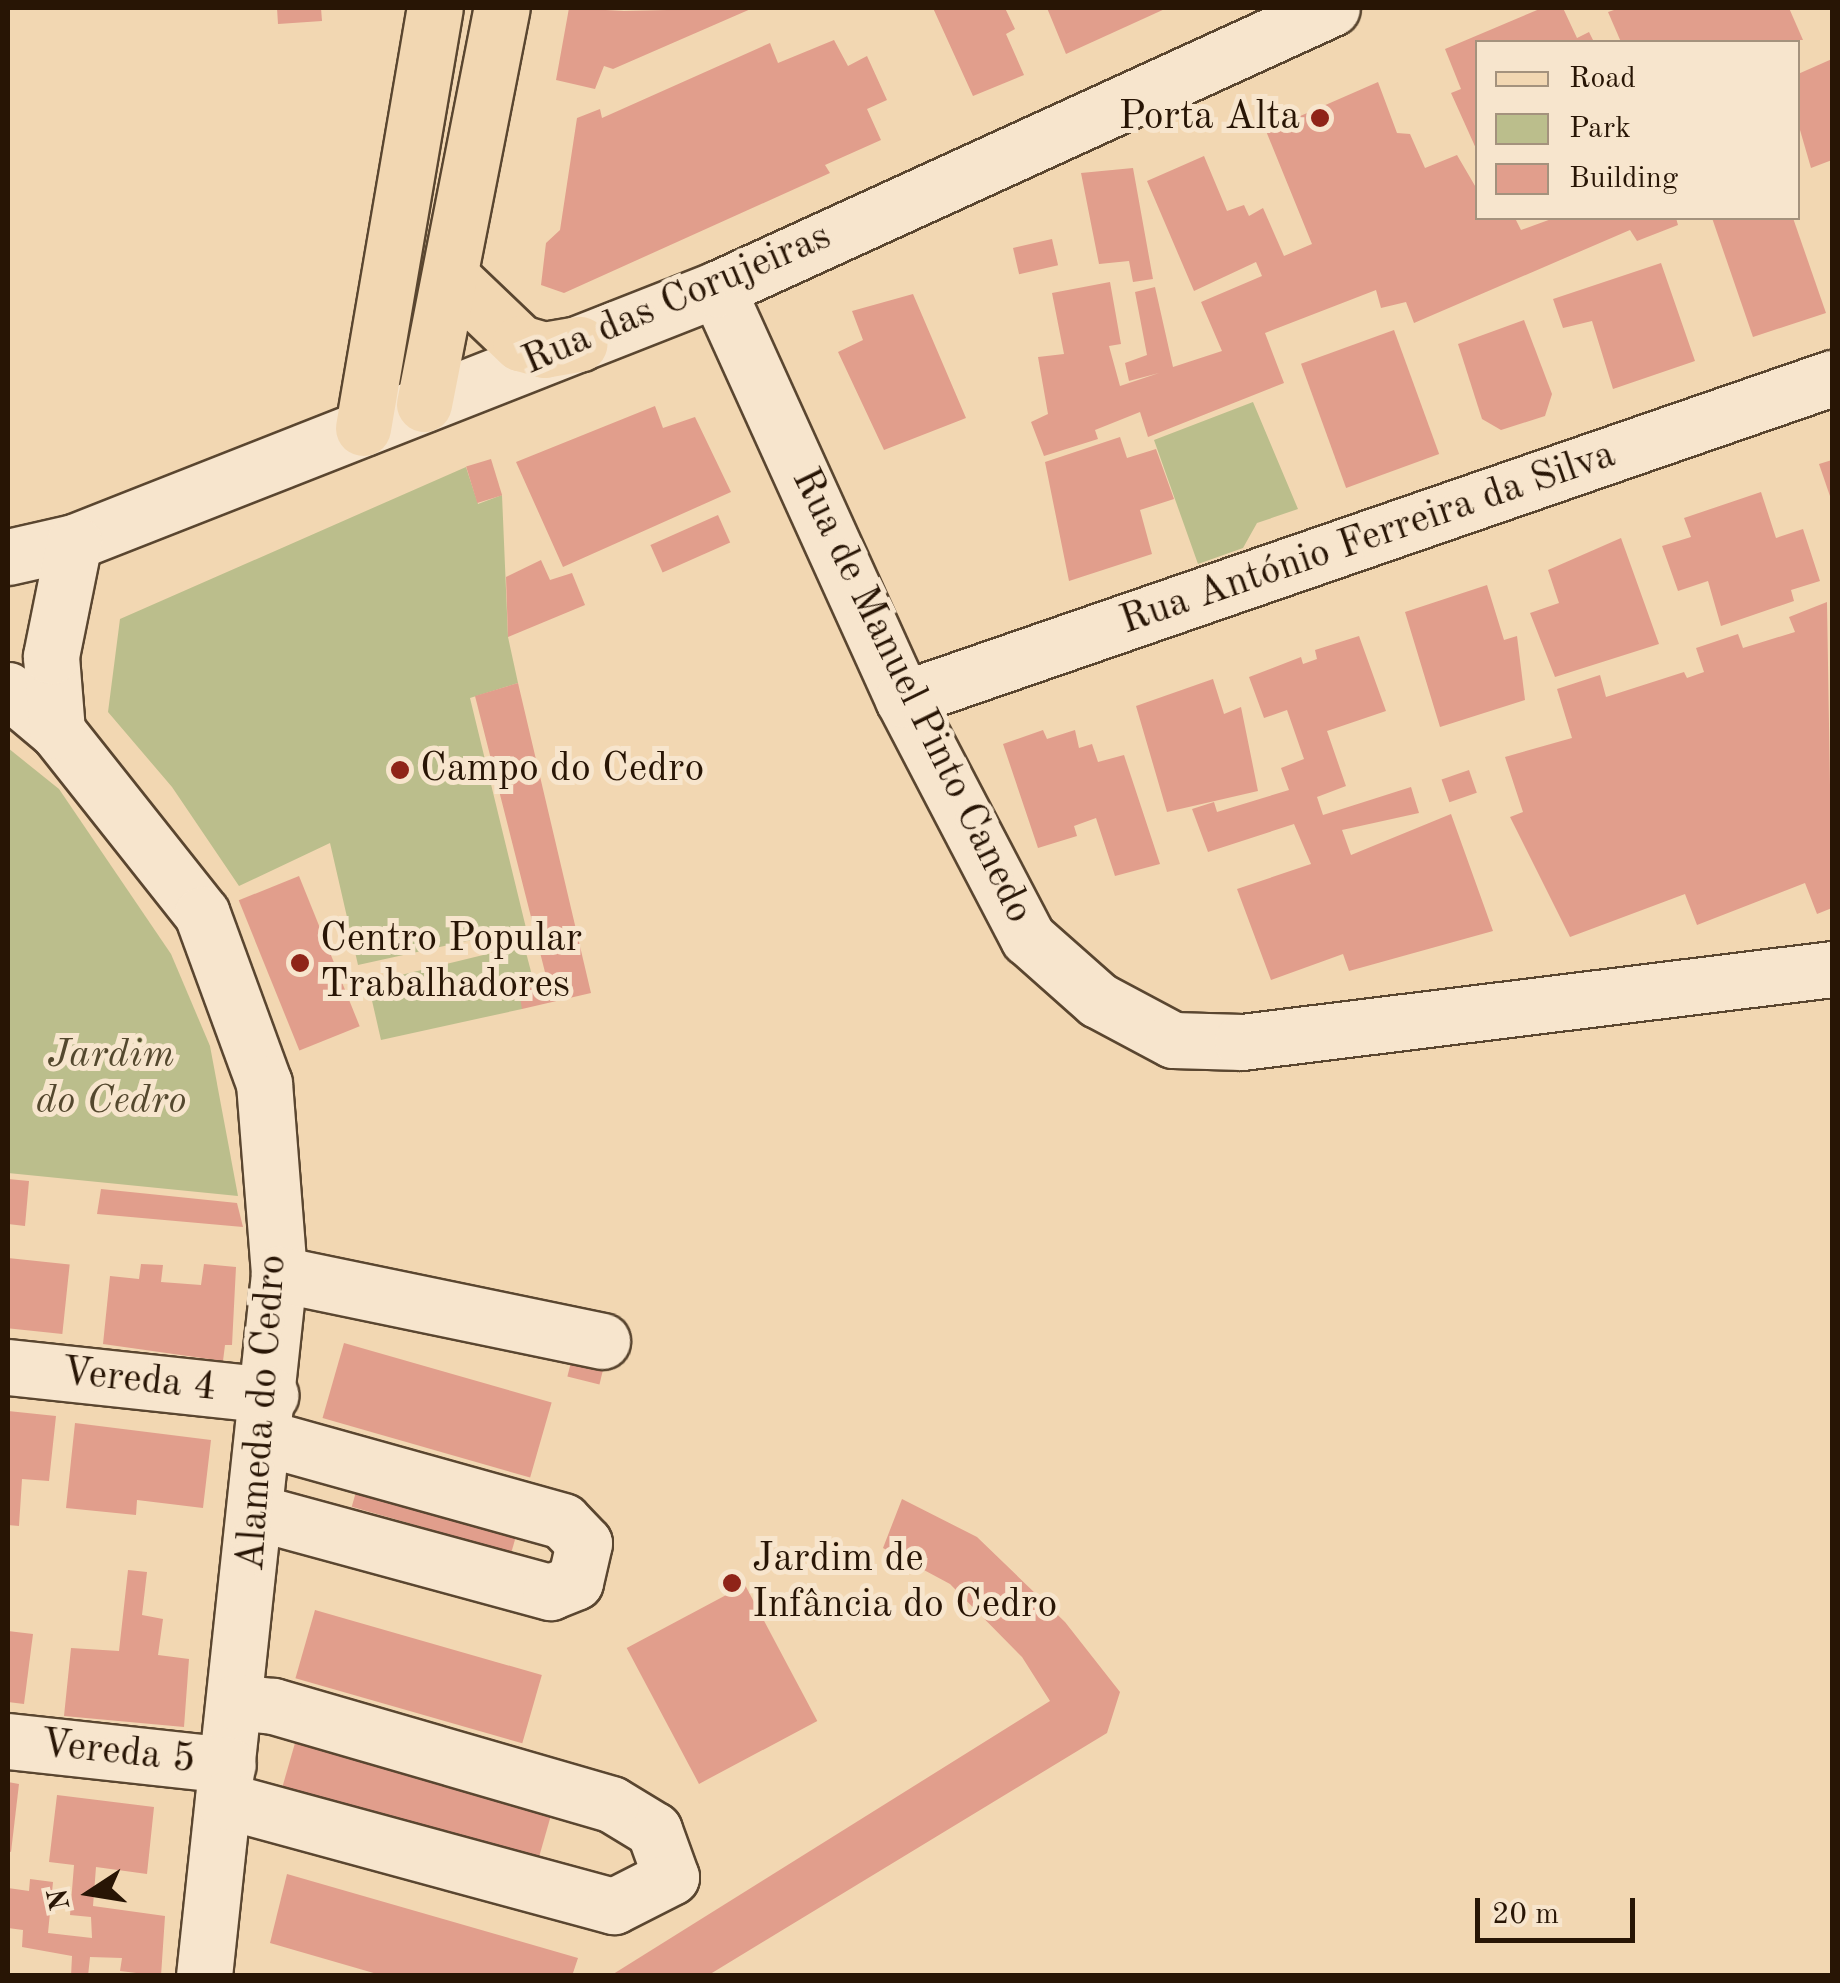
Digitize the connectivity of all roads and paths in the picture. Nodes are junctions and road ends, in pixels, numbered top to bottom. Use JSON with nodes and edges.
{"nodes":[{"id":1,"x":435,"y":8,"type":"edge"},
{"id":2,"x":502,"y":8,"type":"edge"},
{"id":3,"x":1332,"y":8,"type":"edge"},
{"id":4,"x":453,"y":279,"type":"junction"},
{"id":5,"x":717,"y":289,"type":"junction"},
{"id":6,"x":579,"y":344,"type":"junction"},
{"id":7,"x":1832,"y":378,"type":"edge"},
{"id":8,"x":424,"y":404,"type":"junction"},
{"id":9,"x":363,"y":428,"type":"junction"},
{"id":10,"x":74,"y":542,"type":"junction"},
{"id":11,"x":8,"y":557,"type":"edge"},
{"id":12,"x":8,"y":690,"type":"edge"},
{"id":13,"x":903,"y":700,"type":"junction"},
{"id":14,"x":57,"y":730,"type":"junction"},
{"id":15,"x":1832,"y":969,"type":"edge"},
{"id":16,"x":279,"y":1274,"type":"junction"},
{"id":17,"x":602,"y":1341,"type":"dead end"},
{"id":18,"x":8,"y":1367,"type":"edge"},
{"id":19,"x":268,"y":1417,"type":"junction"},
{"id":20,"x":258,"y":1513,"type":"junction"},
{"id":21,"x":236,"y":1702,"type":"junction"},
{"id":22,"x":8,"y":1741,"type":"edge"},
{"id":23,"x":226,"y":1783,"type":"junction"},
{"id":24,"x":216,"y":1973,"type":"edge"}],
"edges":[{"from":1,"to":9,"type":"main road"},
{"from":2,"to":4,"type":"main road"},
{"from":3,"to":5,"type":"street","name":"Rua das Corujeiras"},
{"from":4,"to":6,"type":"main road"},
{"from":4,"to":8,"type":"main road"},
{"from":5,"to":6,"type":"street","name":"Rua das Corujeiras"},
{"from":5,"to":13,"type":"street","name":"Rua de Manuel Pinto Canedo"},
{"from":6,"to":8,"type":"street","name":"Rua das Corujeiras"},
{"from":7,"to":13,"type":"street","name":"Rua António Ferreira da Silva"},
{"from":8,"to":9,"type":"street","name":"Rua das Corujeiras"},
{"from":9,"to":10,"type":"street","name":"Rua das Corujeiras"},
{"from":10,"to":11,"type":"street","name":"Rua das Corujeiras"},
{"from":10,"to":14,"type":"street"},
{"from":12,"to":14,"type":"street","name":"Alameda do Cedro"},
{"from":13,"to":15,"type":"street","name":"Rua de Manuel Pinto Canedo"},
{"from":14,"to":16,"type":"street","name":"Alameda do Cedro"},
{"from":16,"to":17,"type":"street"},
{"from":16,"to":19,"type":"street","name":"Alameda do Cedro"},
{"from":18,"to":19,"type":"street","name":"Vereda 4"},
{"from":19,"to":20,"type":"street","name":"Alameda do Cedro"},
{"from":19,"to":20,"type":"street","name":"Vereda 4"},
{"from":20,"to":21,"type":"street","name":"Alameda do Cedro"},
{"from":21,"to":23,"type":"street","name":"Alameda do Cedro"},
{"from":21,"to":23,"type":"street","name":"Vereda 5"},
{"from":22,"to":23,"type":"street","name":"Vereda 5"},
{"from":23,"to":24,"type":"street","name":"Alameda do Cedro"}]}
